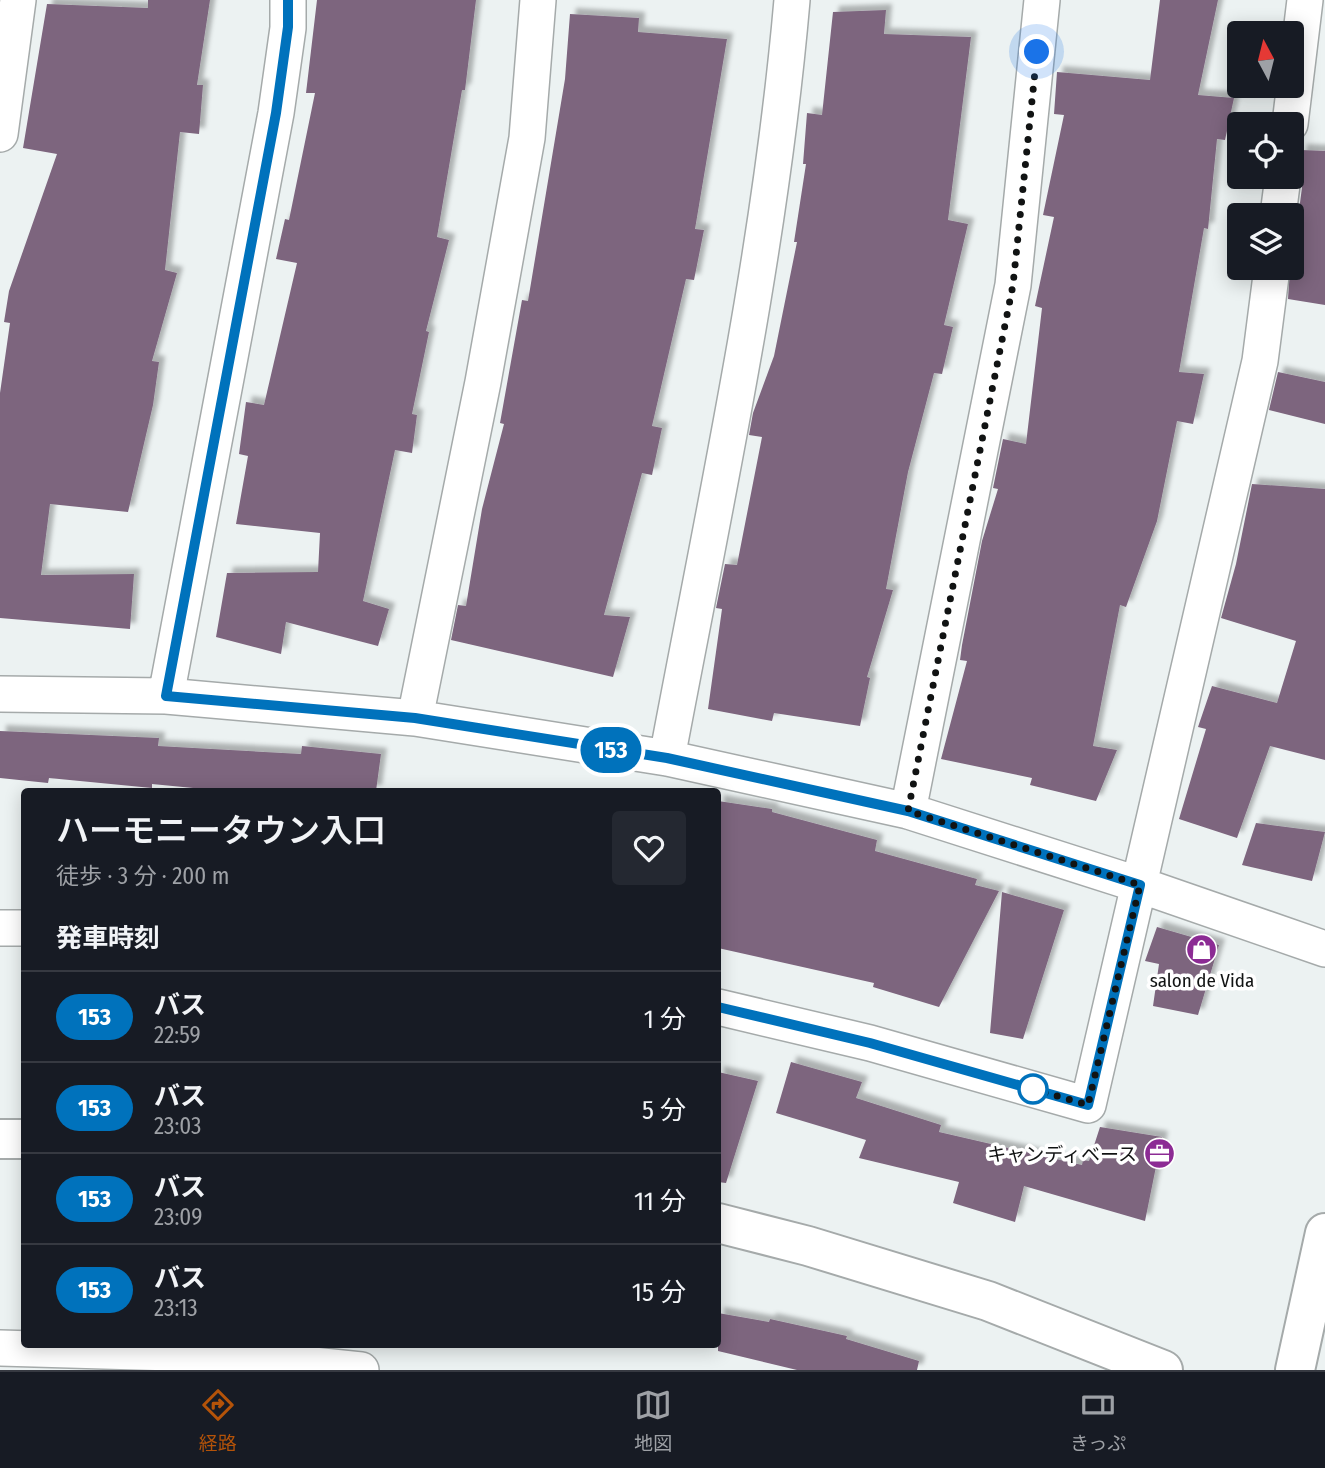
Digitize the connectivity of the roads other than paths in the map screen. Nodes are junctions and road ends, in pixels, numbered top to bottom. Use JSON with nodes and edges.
{"nodes":[{"id":1,"x":18,"y":0,"type":"edge"},
{"id":2,"x":288,"y":0,"type":"edge"},
{"id":3,"x":538,"y":0,"type":"edge"},
{"id":4,"x":792,"y":0,"type":"edge"},
{"id":5,"x":1042,"y":0,"type":"edge"},
{"id":6,"x":1305,"y":0,"type":"edge"},
{"id":7,"x":1291,"y":112,"type":"edge"},
{"id":8,"x":0,"y":134,"type":"edge"},
{"id":9,"x":1270,"y":280,"type":"edge"},
{"id":10,"x":0,"y":694,"type":"edge"},
{"id":11,"x":166,"y":696,"type":"junction"},
{"id":12,"x":415,"y":718,"type":"junction"},
{"id":13,"x":667,"y":758,"type":"junction"},
{"id":14,"x":908,"y":811,"type":"junction"},
{"id":15,"x":1140,"y":885,"type":"junction"},
{"id":16,"x":0,"y":928,"type":"edge"},
{"id":17,"x":21,"y":928,"type":"edge"},
{"id":18,"x":1325,"y":949,"type":"edge"},
{"id":19,"x":721,"y":1008,"type":"edge"},
{"id":20,"x":0,"y":1139,"type":"edge"},
{"id":21,"x":21,"y":1139,"type":"edge"},
{"id":22,"x":721,"y":1224,"type":"edge"},
{"id":23,"x":1325,"y":1233,"type":"edge"},
{"id":24,"x":0,"y":1348,"type":"edge"},
{"id":25,"x":361,"y":1370,"type":"edge"},
{"id":26,"x":1163,"y":1370,"type":"edge"},
{"id":27,"x":1295,"y":1370,"type":"edge"}],
"edges":[{"from":1,"to":8,"type":"street"},
{"from":2,"to":11,"type":"street"},
{"from":3,"to":12,"type":"street"},
{"from":4,"to":13,"type":"street"},
{"from":5,"to":14,"type":"street"},
{"from":6,"to":7,"type":"street"},
{"from":9,"to":15,"type":"street"},
{"from":10,"to":11,"type":"street"},
{"from":11,"to":12,"type":"street"},
{"from":12,"to":13,"type":"street"},
{"from":13,"to":14,"type":"street"},
{"from":14,"to":15,"type":"street"},
{"from":15,"to":18,"type":"street"},
{"from":15,"to":19,"type":"street"},
{"from":16,"to":17,"type":"street"},
{"from":20,"to":21,"type":"street"},
{"from":22,"to":26,"type":"street"},
{"from":23,"to":27,"type":"street"},
{"from":24,"to":25,"type":"street"}]}
